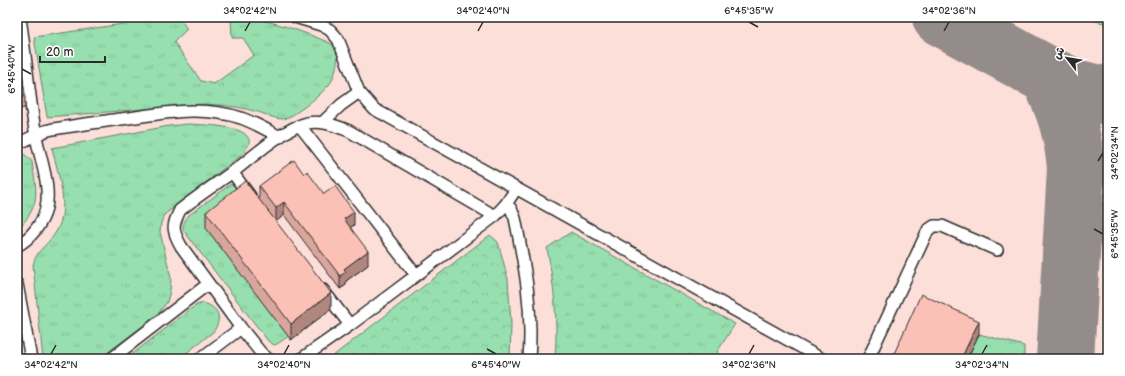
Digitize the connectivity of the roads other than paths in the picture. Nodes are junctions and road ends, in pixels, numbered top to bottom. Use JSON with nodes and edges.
{"nodes":[{"id":1,"x":295,"y":17,"type":"edge"},
{"id":2,"x":21,"y":18,"type":"edge"},
{"id":3,"x":359,"y":92,"type":"junction"},
{"id":4,"x":323,"y":122,"type":"junction"},
{"id":5,"x":300,"y":126,"type":"junction"},
{"id":6,"x":36,"y":135,"type":"junction"},
{"id":7,"x":280,"y":137,"type":"junction"},
{"id":8,"x":17,"y":144,"type":"edge"},
{"id":9,"x":232,"y":172,"type":"junction"},
{"id":10,"x":516,"y":189,"type":"junction"},
{"id":11,"x":255,"y":203,"type":"edge"},
{"id":12,"x":506,"y":204,"type":"junction"},
{"id":13,"x":495,"y":216,"type":"junction"},
{"id":14,"x":17,"y":246,"type":"edge"},
{"id":15,"x":997,"y":250,"type":"dead end"},
{"id":16,"x":416,"y":275,"type":"junction"},
{"id":17,"x":317,"y":282,"type":"edge"},
{"id":18,"x":17,"y":284,"type":"edge"},
{"id":19,"x":208,"y":284,"type":"junction"},
{"id":20,"x":350,"y":325,"type":"junction"},
{"id":21,"x":241,"y":328,"type":"junction"},
{"id":22,"x":31,"y":359,"type":"edge"},
{"id":23,"x":111,"y":359,"type":"edge"},
{"id":24,"x":200,"y":359,"type":"edge"},
{"id":25,"x":268,"y":359,"type":"edge"},
{"id":26,"x":301,"y":359,"type":"edge"},
{"id":27,"x":529,"y":359,"type":"edge"},
{"id":28,"x":822,"y":359,"type":"edge"},
{"id":29,"x":868,"y":359,"type":"edge"}],
"edges":[{"from":1,"to":3,"type":"lane"},
{"from":2,"to":6,"type":"lane"},
{"from":3,"to":4,"type":"lane"},
{"from":3,"to":10,"type":"lane"},
{"from":4,"to":5,"type":"lane"},
{"from":4,"to":13,"type":"lane"},
{"from":5,"to":7,"type":"lane"},
{"from":5,"to":16,"type":"lane"},
{"from":6,"to":7,"type":"lane"},
{"from":6,"to":8,"type":"lane"},
{"from":6,"to":14,"type":"lane"},
{"from":7,"to":9,"type":"lane"},
{"from":9,"to":11,"type":"lane"},
{"from":9,"to":19,"type":"lane"},
{"from":10,"to":12,"type":"lane"},
{"from":10,"to":28,"type":"lane"},
{"from":12,"to":13,"type":"lane"},
{"from":12,"to":27,"type":"lane"},
{"from":13,"to":16,"type":"lane"},
{"from":15,"to":29,"type":"lane"},
{"from":16,"to":20,"type":"lane"},
{"from":17,"to":20,"type":"lane"},
{"from":18,"to":22,"type":"lane"},
{"from":19,"to":21,"type":"lane"},
{"from":19,"to":23,"type":"lane"},
{"from":20,"to":26,"type":"lane"},
{"from":21,"to":24,"type":"lane"},
{"from":21,"to":25,"type":"lane"}]}
